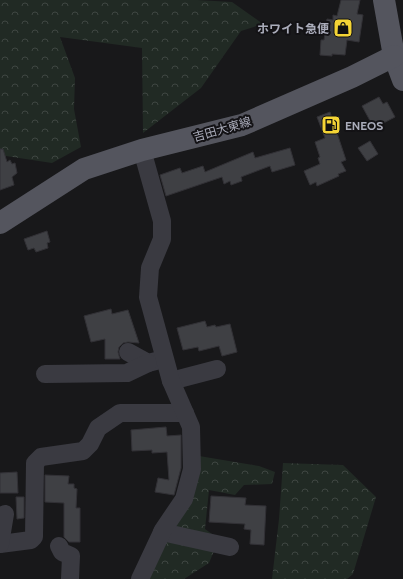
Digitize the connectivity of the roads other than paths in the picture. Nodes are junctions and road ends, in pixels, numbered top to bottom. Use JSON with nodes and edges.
{"nodes":[{"id":1,"x":384,"y":0,"type":"edge"},
{"id":2,"x":399,"y":54,"type":"edge"},
{"id":3,"x":403,"y":80,"type":"edge"},
{"id":4,"x":142,"y":150,"type":"junction"},
{"id":5,"x":0,"y":223,"type":"edge"},
{"id":6,"x":128,"y":352,"type":"dead end"},
{"id":7,"x":156,"y":361,"type":"junction"},
{"id":8,"x":217,"y":368,"type":"dead end"},
{"id":9,"x":45,"y":374,"type":"dead end"},
{"id":10,"x":171,"y":381,"type":"junction"},
{"id":11,"x":185,"y":413,"type":"junction"},
{"id":12,"x":5,"y":514,"type":"dead end"},
{"id":13,"x":162,"y":532,"type":"junction"},
{"id":14,"x":0,"y":544,"type":"edge"},
{"id":15,"x":59,"y":546,"type":"dead end"},
{"id":16,"x":230,"y":548,"type":"dead end"},
{"id":17,"x":70,"y":579,"type":"edge"},
{"id":18,"x":140,"y":579,"type":"edge"}],
"edges":[{"from":1,"to":2,"type":"main road"},
{"from":2,"to":3,"type":"main road"},
{"from":2,"to":4,"type":"main road","name":"吉田大東線"},
{"from":4,"to":5,"type":"main road","name":"吉田大東線"},
{"from":4,"to":7,"type":"street"},
{"from":6,"to":7,"type":"street"},
{"from":7,"to":9,"type":"street"},
{"from":7,"to":10,"type":"street"},
{"from":8,"to":10,"type":"street"},
{"from":10,"to":11,"type":"street"},
{"from":11,"to":13,"type":"street"},
{"from":11,"to":14,"type":"street"},
{"from":12,"to":14,"type":"street"},
{"from":13,"to":16,"type":"street"},
{"from":13,"to":18,"type":"street"},
{"from":15,"to":17,"type":"street"}]}
